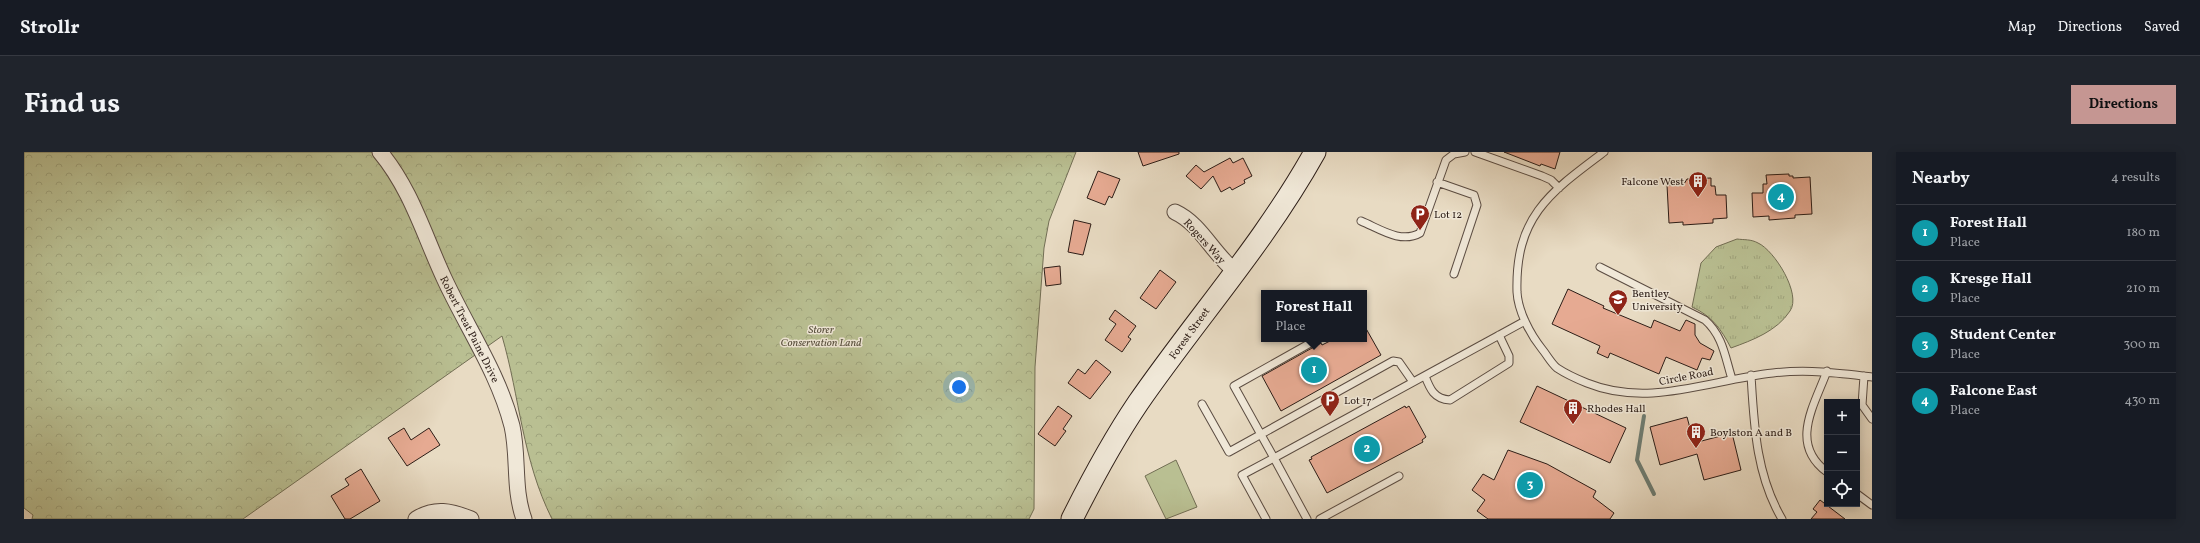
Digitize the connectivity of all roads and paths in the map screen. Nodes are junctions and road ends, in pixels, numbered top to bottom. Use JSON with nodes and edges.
{"nodes":[{"id":1,"x":380,"y":152,"type":"edge"},
{"id":2,"x":1315,"y":152,"type":"edge"},
{"id":3,"x":1465,"y":152,"type":"edge"},
{"id":4,"x":1475,"y":152,"type":"edge"},
{"id":5,"x":1604,"y":152,"type":"edge"},
{"id":6,"x":1437,"y":182,"type":"junction"},
{"id":7,"x":1559,"y":188,"type":"junction"},
{"id":8,"x":1175,"y":212,"type":"dead end"},
{"id":9,"x":1361,"y":221,"type":"dead end"},
{"id":10,"x":1600,"y":267,"type":"dead end"},
{"id":11,"x":1235,"y":271,"type":"junction"},
{"id":12,"x":1454,"y":274,"type":"dead end"},
{"id":13,"x":1525,"y":321,"type":"junction"},
{"id":14,"x":1499,"y":335,"type":"junction"},
{"id":15,"x":1312,"y":342,"type":"edge"},
{"id":16,"x":1827,"y":371,"type":"junction"},
{"id":17,"x":1751,"y":375,"type":"junction"},
{"id":18,"x":1425,"y":376,"type":"junction"},
{"id":19,"x":1864,"y":376,"type":"junction"},
{"id":20,"x":1872,"y":377,"type":"edge"},
{"id":21,"x":1732,"y":379,"type":"junction"},
{"id":22,"x":1413,"y":382,"type":"junction"},
{"id":23,"x":1202,"y":404,"type":"dead end"},
{"id":24,"x":1872,"y":419,"type":"edge"},
{"id":25,"x":1261,"y":434,"type":"junction"},
{"id":26,"x":1274,"y":458,"type":"junction"},
{"id":27,"x":1826,"y":471,"type":"edge"},
{"id":28,"x":1399,"y":476,"type":"dead end"},
{"id":29,"x":1860,"y":496,"type":"edge"},
{"id":30,"x":1872,"y":505,"type":"edge"},
{"id":31,"x":416,"y":519,"type":"edge"},
{"id":32,"x":471,"y":519,"type":"edge"},
{"id":33,"x":524,"y":519,"type":"edge"},
{"id":34,"x":1072,"y":519,"type":"edge"},
{"id":35,"x":1266,"y":519,"type":"edge"},
{"id":36,"x":1308,"y":519,"type":"edge"},
{"id":37,"x":1320,"y":519,"type":"edge"},
{"id":38,"x":1782,"y":519,"type":"edge"}],
"edges":[{"from":1,"to":33,"type":"street","name":"Robert Treat Paine Drive"},
{"from":2,"to":11,"type":"street","name":"Forest Street"},
{"from":3,"to":6,"type":"lane"},
{"from":4,"to":7,"type":"lane"},
{"from":5,"to":7,"type":"lane","name":"Circle Road"},
{"from":6,"to":9,"type":"lane"},
{"from":6,"to":12,"type":"lane"},
{"from":7,"to":13,"type":"lane","name":"Circle Road"},
{"from":8,"to":11,"type":"street","name":"Rogers Way"},
{"from":10,"to":21,"type":"lane"},
{"from":11,"to":34,"type":"street","name":"Forest Street"},
{"from":13,"to":14,"type":"lane"},
{"from":13,"to":21,"type":"lane","name":"Circle Road"},
{"from":14,"to":18,"type":"lane"},
{"from":14,"to":18,"type":"lane"},
{"from":15,"to":25,"type":"lane"},
{"from":16,"to":17,"type":"lane","name":"Circle Road"},
{"from":16,"to":19,"type":"lane","name":"Circle Road"},
{"from":16,"to":27,"type":"lane"},
{"from":17,"to":21,"type":"lane","name":"Circle Road"},
{"from":17,"to":38,"type":"lane"},
{"from":18,"to":22,"type":"lane"},
{"from":19,"to":20,"type":"lane","name":"Circle Road"},
{"from":19,"to":24,"type":"lane"},
{"from":22,"to":25,"type":"lane"},
{"from":22,"to":26,"type":"lane"},
{"from":23,"to":25,"type":"lane"},
{"from":25,"to":26,"type":"lane"},
{"from":26,"to":35,"type":"lane"},
{"from":26,"to":36,"type":"lane"},
{"from":28,"to":37,"type":"lane"},
{"from":29,"to":30,"type":"lane"},
{"from":31,"to":32,"type":"street"}]}
